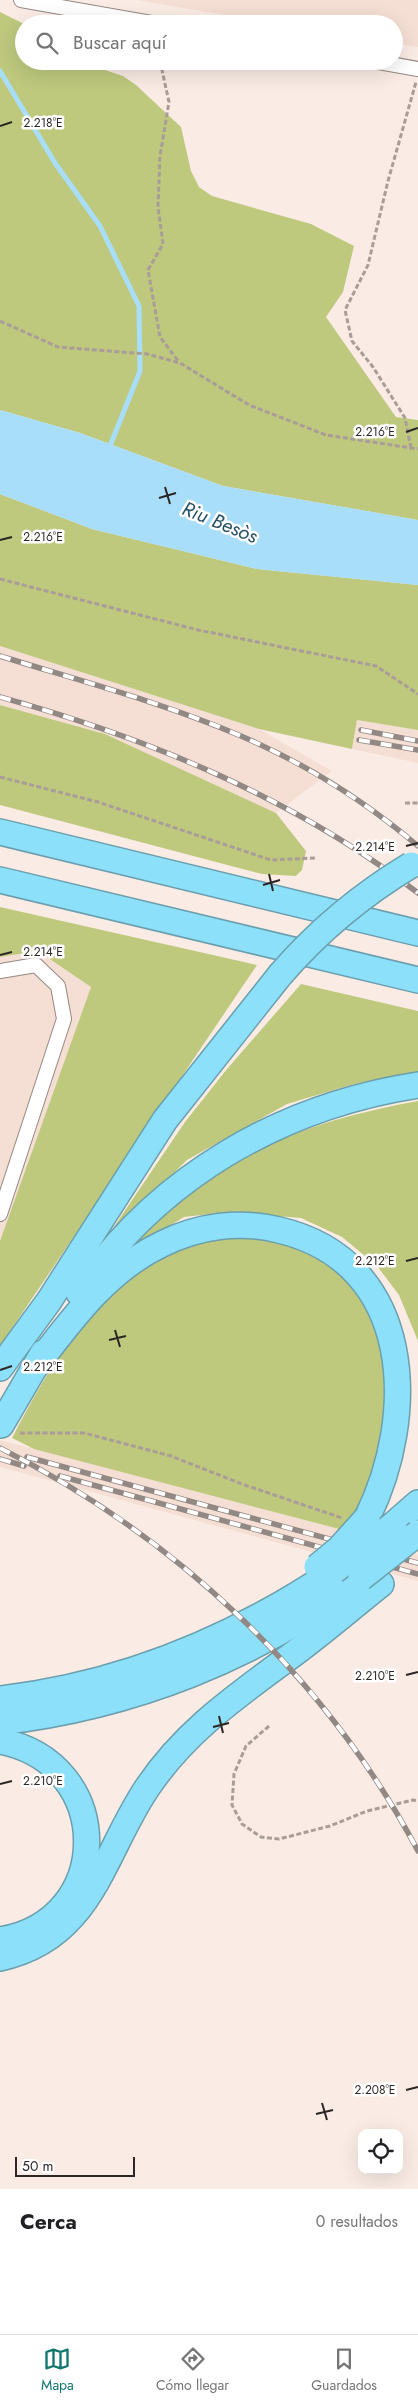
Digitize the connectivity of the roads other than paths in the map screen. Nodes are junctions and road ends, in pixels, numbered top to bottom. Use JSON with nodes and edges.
{"nodes":[{"id":1,"x":21,"y":0,"type":"edge"},
{"id":2,"x":106,"y":15,"type":"edge"},
{"id":3,"x":403,"y":66,"type":"edge"},
{"id":4,"x":418,"y":69,"type":"edge"},
{"id":5,"x":0,"y":832,"type":"edge"},
{"id":6,"x":414,"y":864,"type":"edge"},
{"id":7,"x":0,"y":880,"type":"edge"},
{"id":8,"x":418,"y":933,"type":"edge"},
{"id":9,"x":0,"y":971,"type":"edge"},
{"id":10,"x":418,"y":980,"type":"edge"},
{"id":11,"x":418,"y":1085,"type":"edge"},
{"id":12,"x":0,"y":1214,"type":"edge"},
{"id":13,"x":49,"y":1301,"type":"junction"},
{"id":14,"x":36,"y":1366,"type":"junction"},
{"id":15,"x":0,"y":1368,"type":"edge"},
{"id":16,"x":4,"y":1428,"type":"edge"},
{"id":17,"x":418,"y":1503,"type":"edge"},
{"id":18,"x":418,"y":1533,"type":"edge"},
{"id":19,"x":418,"y":1552,"type":"edge"},
{"id":20,"x":325,"y":1569,"type":"junction"},
{"id":21,"x":371,"y":1581,"type":"junction"},
{"id":22,"x":0,"y":1699,"type":"edge"},
{"id":23,"x":0,"y":1722,"type":"edge"},
{"id":24,"x":0,"y":1741,"type":"edge"},
{"id":25,"x":0,"y":1940,"type":"edge"},
{"id":26,"x":0,"y":1958,"type":"edge"}],
"edges":[{"from":1,"to":2,"type":"street"},
{"from":3,"to":4,"type":"street"},
{"from":5,"to":8,"type":"highway"},
{"from":6,"to":13,"type":"highway","bridge":true},
{"from":7,"to":10,"type":"highway"},
{"from":9,"to":12,"type":"street"},
{"from":11,"to":14,"type":"highway"},
{"from":13,"to":15,"type":"highway"},
{"from":13,"to":16,"type":"highway"},
{"from":14,"to":16,"type":"highway"},
{"from":14,"to":20,"type":"highway","bridge":true},
{"from":17,"to":20,"type":"highway","bridge":true},
{"from":18,"to":21,"type":"highway","bridge":true},
{"from":19,"to":21,"type":"highway"},
{"from":20,"to":22,"type":"highway"},
{"from":21,"to":23,"type":"highway"},
{"from":21,"to":26,"type":"highway"},
{"from":24,"to":25,"type":"highway"}]}
